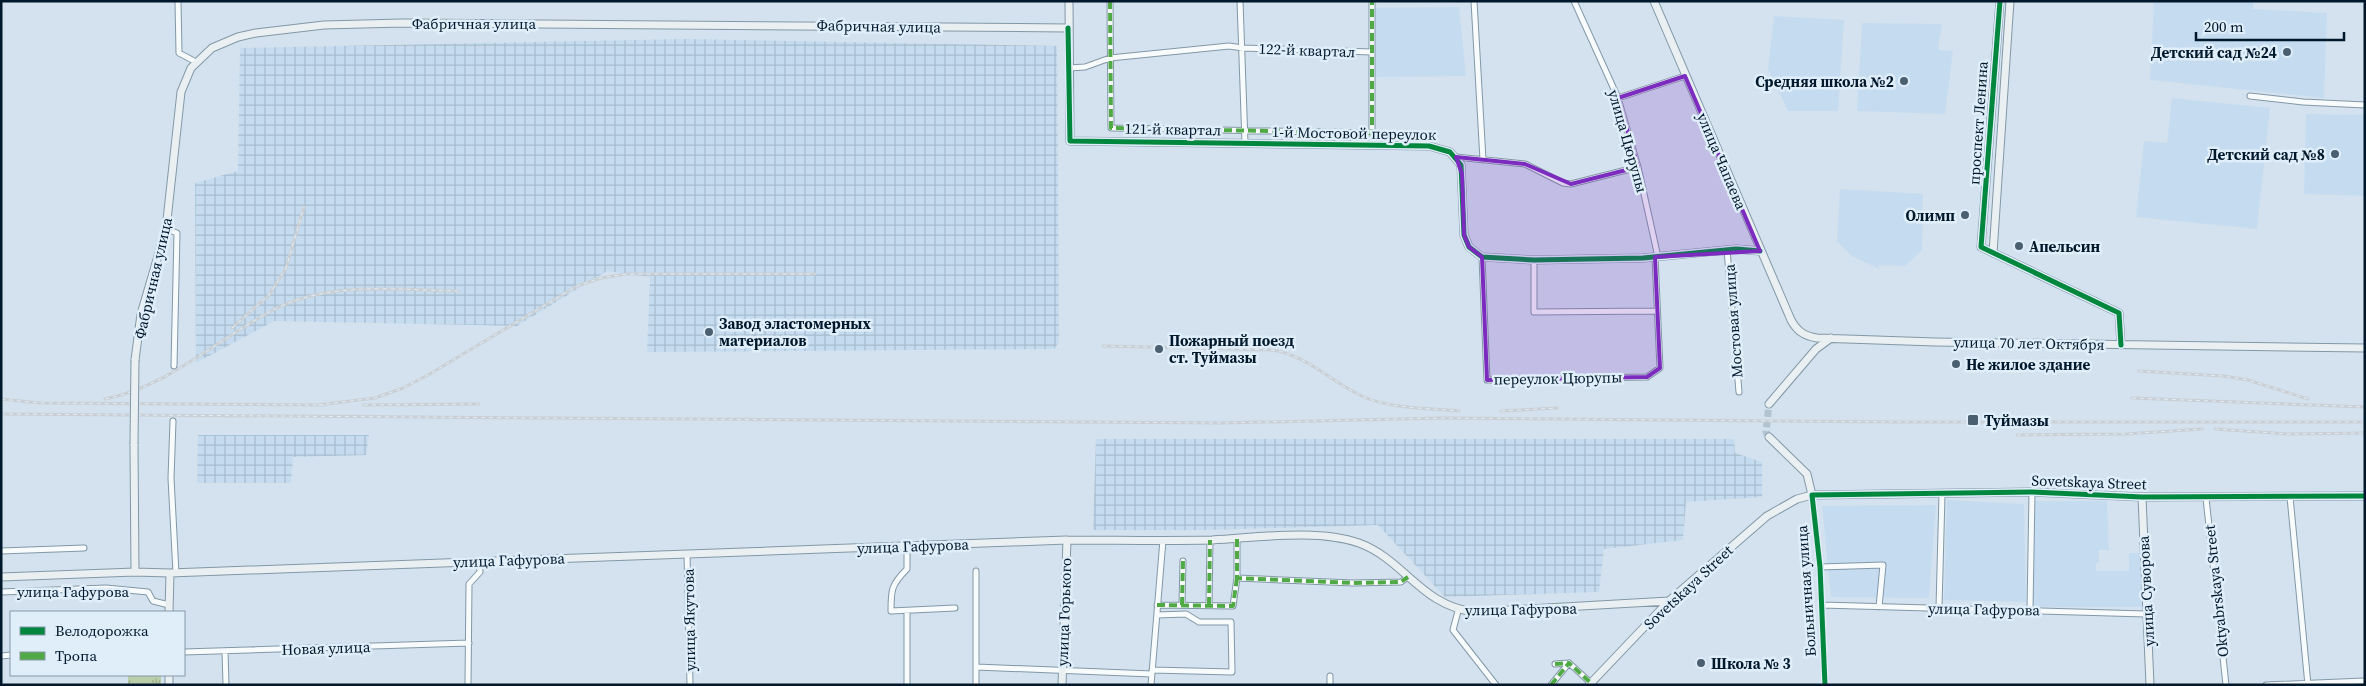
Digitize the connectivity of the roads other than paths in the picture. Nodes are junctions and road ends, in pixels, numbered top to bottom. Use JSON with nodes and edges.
{"nodes":[{"id":1,"x":178,"y":1,"type":"edge"},
{"id":2,"x":1069,"y":1,"type":"edge"},
{"id":3,"x":1110,"y":1,"type":"edge"},
{"id":4,"x":1240,"y":1,"type":"edge"},
{"id":5,"x":1372,"y":1,"type":"edge"},
{"id":6,"x":1474,"y":1,"type":"edge"},
{"id":7,"x":1574,"y":1,"type":"edge"},
{"id":8,"x":1654,"y":1,"type":"edge"},
{"id":9,"x":2000,"y":1,"type":"edge"},
{"id":10,"x":2010,"y":1,"type":"edge"},
{"id":11,"x":1068,"y":28,"type":"junction"},
{"id":12,"x":1243,"y":48,"type":"junction"},
{"id":13,"x":1372,"y":52,"type":"junction"},
{"id":14,"x":1110,"y":58,"type":"junction"},
{"id":15,"x":196,"y":62,"type":"junction"},
{"id":16,"x":1069,"y":68,"type":"junction"},
{"id":17,"x":1686,"y":76,"type":"junction"},
{"id":18,"x":2250,"y":96,"type":"dead end"},
{"id":19,"x":1618,"y":98,"type":"junction"},
{"id":20,"x":2365,"y":105,"type":"edge"},
{"id":21,"x":1244,"y":130,"type":"junction"},
{"id":22,"x":1245,"y":143,"type":"junction"},
{"id":23,"x":1456,"y":157,"type":"junction"},
{"id":24,"x":1483,"y":160,"type":"junction"},
{"id":25,"x":1638,"y":167,"type":"junction"},
{"id":26,"x":166,"y":229,"type":"junction"},
{"id":27,"x":1728,"y":250,"type":"junction"},
{"id":28,"x":1760,"y":250,"type":"junction"},
{"id":29,"x":1993,"y":253,"type":"junction"},
{"id":30,"x":1482,"y":257,"type":"junction"},
{"id":31,"x":1656,"y":257,"type":"junction"},
{"id":32,"x":1534,"y":260,"type":"junction"},
{"id":33,"x":1657,"y":311,"type":"junction"},
{"id":34,"x":1790,"y":320,"type":"joint"},
{"id":35,"x":1831,"y":338,"type":"junction"},
{"id":36,"x":2121,"y":344,"type":"junction"},
{"id":37,"x":2365,"y":348,"type":"edge"},
{"id":38,"x":174,"y":366,"type":"dead end"},
{"id":39,"x":1660,"y":368,"type":"joint"},
{"id":40,"x":1738,"y":392,"type":"dead end"},
{"id":41,"x":1769,"y":404,"type":"tunnel mouth"},
{"id":42,"x":173,"y":422,"type":"dead end"},
{"id":43,"x":1768,"y":437,"type":"tunnel mouth"},
{"id":44,"x":2032,"y":492,"type":"junction"},
{"id":45,"x":1942,"y":494,"type":"junction"},
{"id":46,"x":1812,"y":496,"type":"junction"},
{"id":47,"x":2365,"y":496,"type":"edge"},
{"id":48,"x":2142,"y":497,"type":"junction"},
{"id":49,"x":2290,"y":497,"type":"junction"},
{"id":50,"x":2206,"y":498,"type":"junction"},
{"id":51,"x":1237,"y":539,"type":"junction"},
{"id":52,"x":1067,"y":540,"type":"junction"},
{"id":53,"x":1163,"y":540,"type":"junction"},
{"id":54,"x":1210,"y":540,"type":"junction"},
{"id":55,"x":907,"y":546,"type":"junction"},
{"id":56,"x":84,"y":548,"type":"dead end"},
{"id":57,"x":1,"y":551,"type":"edge"},
{"id":58,"x":687,"y":554,"type":"junction"},
{"id":59,"x":479,"y":561,"type":"junction"},
{"id":60,"x":1183,"y":562,"type":"dead end"},
{"id":61,"x":1820,"y":567,"type":"junction"},
{"id":62,"x":976,"y":570,"type":"dead end"},
{"id":63,"x":136,"y":572,"type":"junction"},
{"id":64,"x":173,"y":573,"type":"junction"},
{"id":65,"x":1,"y":577,"type":"edge"},
{"id":66,"x":1408,"y":577,"type":"junction"},
{"id":67,"x":1237,"y":578,"type":"junction"},
{"id":68,"x":1,"y":592,"type":"edge"},
{"id":69,"x":1668,"y":601,"type":"junction"},
{"id":70,"x":1157,"y":604,"type":"junction"},
{"id":71,"x":1182,"y":605,"type":"junction"},
{"id":72,"x":1208,"y":605,"type":"junction"},
{"id":73,"x":1822,"y":605,"type":"junction"},
{"id":74,"x":1879,"y":607,"type":"junction"},
{"id":75,"x":955,"y":608,"type":"dead end"},
{"id":76,"x":1939,"y":608,"type":"junction"},
{"id":77,"x":169,"y":609,"type":"edge"},
{"id":78,"x":2030,"y":610,"type":"junction"},
{"id":79,"x":907,"y":611,"type":"junction"},
{"id":80,"x":1458,"y":611,"type":"junction"},
{"id":81,"x":2146,"y":614,"type":"junction"},
{"id":82,"x":1156,"y":615,"type":"junction"},
{"id":83,"x":468,"y":643,"type":"junction"},
{"id":84,"x":225,"y":651,"type":"junction"},
{"id":85,"x":185,"y":652,"type":"edge"},
{"id":86,"x":1569,"y":663,"type":"junction"},
{"id":87,"x":1555,"y":664,"type":"dead end"},
{"id":88,"x":976,"y":667,"type":"junction"},
{"id":89,"x":1062,"y":670,"type":"junction"},
{"id":90,"x":1152,"y":672,"type":"junction"},
{"id":91,"x":1330,"y":676,"type":"dead end"},
{"id":92,"x":2365,"y":681,"type":"edge"},
{"id":93,"x":1590,"y":684,"type":"edge"},
{"id":94,"x":2308,"y":684,"type":"edge"},
{"id":95,"x":226,"y":685,"type":"edge"},
{"id":96,"x":468,"y":685,"type":"edge"},
{"id":97,"x":690,"y":685,"type":"edge"},
{"id":98,"x":906,"y":685,"type":"edge"},
{"id":99,"x":976,"y":685,"type":"edge"},
{"id":100,"x":1062,"y":685,"type":"edge"},
{"id":101,"x":1151,"y":685,"type":"edge"},
{"id":102,"x":1330,"y":685,"type":"edge"},
{"id":103,"x":1496,"y":685,"type":"edge"},
{"id":104,"x":1551,"y":685,"type":"edge"},
{"id":105,"x":1825,"y":685,"type":"edge"},
{"id":106,"x":2150,"y":685,"type":"edge"},
{"id":107,"x":2226,"y":685,"type":"edge"},
{"id":108,"x":2266,"y":685,"type":"edge"}],
"edges":[{"from":1,"to":15,"type":"street"},
{"from":2,"to":11,"type":"main road"},
{"from":3,"to":14,"type":"street","name":"121-й квартал"},
{"from":4,"to":12,"type":"street"},
{"from":5,"to":13,"type":"street","name":"122-й квартал"},
{"from":6,"to":24,"type":"street"},
{"from":7,"to":19,"type":"street","name":"улица Цюрупы"},
{"from":8,"to":17,"type":"main road","name":"улица Чапаева"},
{"from":9,"to":29,"type":"main road","name":"проспект Ленина"},
{"from":10,"to":29,"type":"main road","name":"проспект Ленина"},
{"from":11,"to":15,"type":"main road","name":"Фабричная улица"},
{"from":11,"to":16,"type":"main road"},
{"from":12,"to":13,"type":"street","name":"122-й квартал"},
{"from":12,"to":14,"type":"street"},
{"from":12,"to":21,"type":"street"},
{"from":13,"to":21,"type":"street","name":"122-й квартал"},
{"from":14,"to":16,"type":"street"},
{"from":14,"to":21,"type":"street","name":"121-й квартал"},
{"from":15,"to":26,"type":"main road","name":"Фабричная улица"},
{"from":16,"to":22,"type":"main road","name":"1-й Мостовой переулок"},
{"from":17,"to":19,"type":"street"},
{"from":17,"to":28,"type":"main road","name":"улица Чапаева"},
{"from":18,"to":20,"type":"street"},
{"from":19,"to":25,"type":"street","name":"улица Цюрупы"},
{"from":21,"to":22,"type":"street"},
{"from":22,"to":23,"type":"main road","name":"1-й Мостовой переулок"},
{"from":23,"to":24,"type":"street"},
{"from":23,"to":30,"type":"main road"},
{"from":24,"to":25,"type":"street"},
{"from":25,"to":31,"type":"street","name":"улица Цюрупы"},
{"from":26,"to":38,"type":"street"},
{"from":26,"to":63,"type":"main road","name":"Фабричная улица","bridge":true},
{"from":27,"to":28,"type":"main road"},
{"from":27,"to":31,"type":"main road"},
{"from":27,"to":40,"type":"street","name":"Мостовая улица"},
{"from":28,"to":34,"type":"main road","name":"улица Чапаева"},
{"from":29,"to":36,"type":"main road"},
{"from":30,"to":32,"type":"main road"},
{"from":30,"to":39,"type":"street","name":"переулок Цюрупы"},
{"from":31,"to":32,"type":"main road"},
{"from":31,"to":33,"type":"street","name":"улица Цюрупы"},
{"from":32,"to":33,"type":"street"},
{"from":33,"to":39,"type":"street","name":"улица Цюрупы"},
{"from":34,"to":35,"type":"main road","name":"улица 70 лет Октября"},
{"from":35,"to":36,"type":"main road","name":"улица 70 лет Октября"},
{"from":35,"to":41,"type":"main road"},
{"from":36,"to":37,"type":"main road","name":"улица 70 лет Октября"},
{"from":42,"to":64,"type":"street"},
{"from":43,"to":46,"type":"main road"},
{"from":44,"to":45,"type":"main road","name":"Sovetskaya Street"},
{"from":44,"to":48,"type":"main road","name":"Sovetskaya Street"},
{"from":44,"to":78,"type":"street"},
{"from":45,"to":46,"type":"main road","name":"Sovetskaya Street"},
{"from":45,"to":76,"type":"street"},
{"from":46,"to":61,"type":"street","name":"Больничная улица"},
{"from":46,"to":69,"type":"main road","name":"Sovetskaya Street"},
{"from":47,"to":49,"type":"main road","name":"Sovetskaya Street"},
{"from":48,"to":50,"type":"main road","name":"Sovetskaya Street"},
{"from":48,"to":81,"type":"main road","name":"улица Суворова"},
{"from":49,"to":50,"type":"main road","name":"Sovetskaya Street"},
{"from":49,"to":94,"type":"street"},
{"from":50,"to":107,"type":"street","name":"Oktyabrskaya Street"},
{"from":51,"to":54,"type":"main road","name":"улица Гафурова"},
{"from":51,"to":66,"type":"main road","name":"улица Гафурова"},
{"from":51,"to":67,"type":"street"},
{"from":52,"to":53,"type":"main road","name":"улица Гафурова"},
{"from":52,"to":55,"type":"main road","name":"улица Гафурова"},
{"from":52,"to":89,"type":"main road","name":"улица Горького"},
{"from":53,"to":54,"type":"main road","name":"улица Гафурова"},
{"from":53,"to":70,"type":"street"},
{"from":54,"to":72,"type":"street"},
{"from":55,"to":58,"type":"main road","name":"улица Гафурова"},
{"from":55,"to":79,"type":"street"},
{"from":56,"to":57,"type":"street"},
{"from":58,"to":59,"type":"main road","name":"улица Гафурова"},
{"from":58,"to":97,"type":"street","name":"улица Якутова"},
{"from":59,"to":64,"type":"main road","name":"улица Гафурова"},
{"from":59,"to":83,"type":"street"},
{"from":60,"to":71,"type":"street"},
{"from":61,"to":73,"type":"street","name":"Больничная улица"},
{"from":61,"to":74,"type":"street"},
{"from":62,"to":88,"type":"street"},
{"from":63,"to":64,"type":"main road","name":"улица Гафурова"},
{"from":63,"to":65,"type":"main road","name":"улица Гафурова"},
{"from":64,"to":77,"type":"main road"},
{"from":66,"to":67,"type":"street"},
{"from":66,"to":80,"type":"main road","name":"улица Гафурова"},
{"from":67,"to":72,"type":"street"},
{"from":68,"to":77,"type":"street","name":"улица Гафурова"},
{"from":69,"to":80,"type":"main road","name":"улица Гафурова"},
{"from":69,"to":93,"type":"main road","name":"Sovetskaya Street"},
{"from":70,"to":71,"type":"street"},
{"from":70,"to":82,"type":"street"},
{"from":71,"to":72,"type":"street"},
{"from":73,"to":74,"type":"street","name":"улица Гафурова"},
{"from":73,"to":105,"type":"street","name":"Больничная улица"},
{"from":74,"to":76,"type":"street","name":"улица Гафурова"},
{"from":75,"to":79,"type":"street"},
{"from":76,"to":78,"type":"street","name":"улица Гафурова"},
{"from":78,"to":81,"type":"street","name":"улица Гафурова"},
{"from":79,"to":98,"type":"street"},
{"from":80,"to":103,"type":"street"},
{"from":81,"to":106,"type":"main road","name":"улица Суворова"},
{"from":82,"to":90,"type":"street"},
{"from":82,"to":90,"type":"street"},
{"from":83,"to":84,"type":"street","name":"Новая улица"},
{"from":83,"to":96,"type":"street"},
{"from":84,"to":85,"type":"street","name":"Новая улица"},
{"from":84,"to":95,"type":"street"},
{"from":86,"to":87,"type":"street"},
{"from":86,"to":93,"type":"street"},
{"from":86,"to":104,"type":"street"},
{"from":88,"to":89,"type":"street"},
{"from":88,"to":99,"type":"street"},
{"from":89,"to":90,"type":"street"},
{"from":89,"to":100,"type":"main road","name":"улица Горького"},
{"from":90,"to":101,"type":"street"},
{"from":91,"to":102,"type":"street"},
{"from":92,"to":94,"type":"street"},
{"from":94,"to":108,"type":"street"}]}
